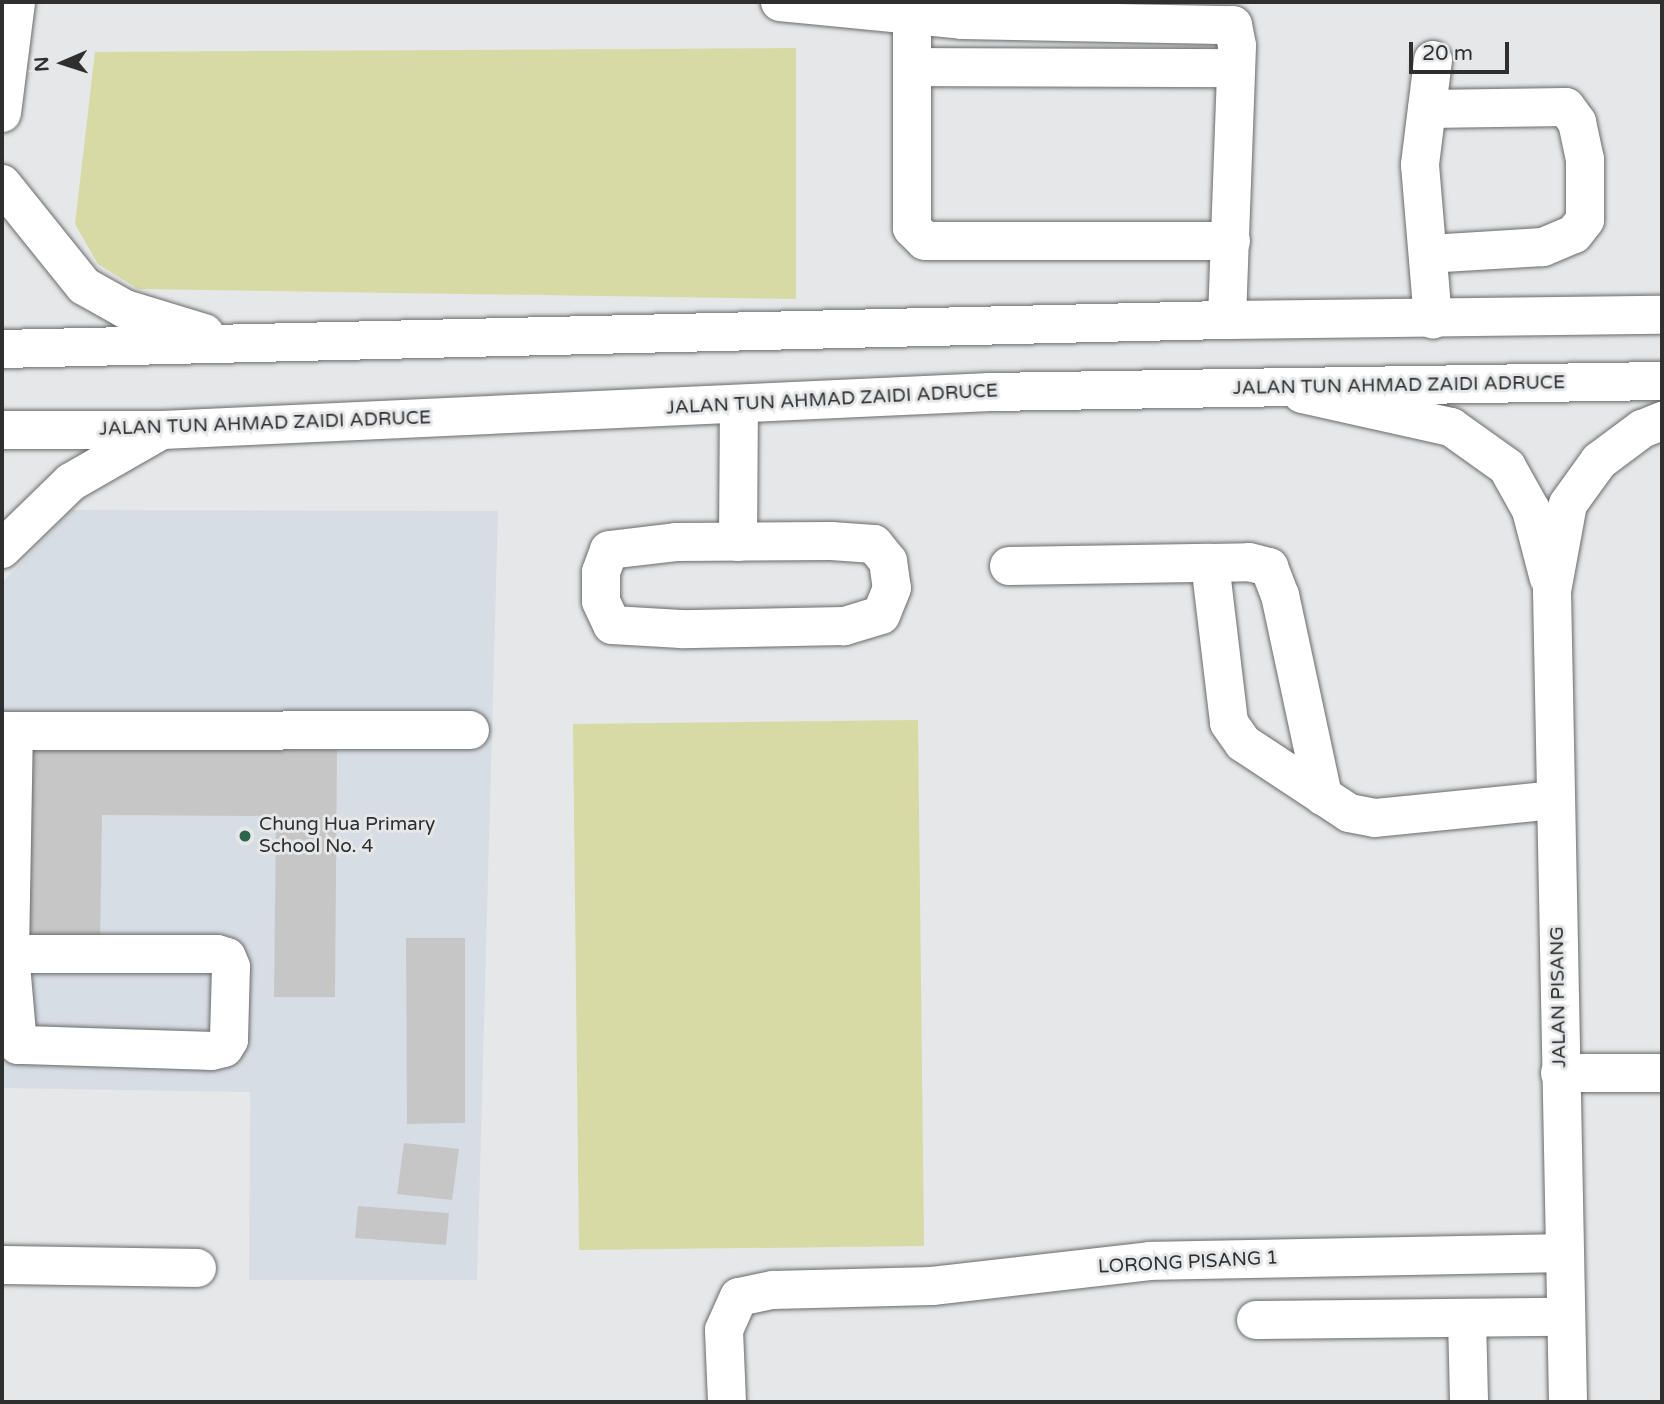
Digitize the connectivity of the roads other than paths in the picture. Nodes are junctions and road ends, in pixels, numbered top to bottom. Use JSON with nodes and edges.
{"nodes":[{"id":1,"x":16,"y":2,"type":"edge"},
{"id":2,"x":780,"y":2,"type":"edge"},
{"id":3,"x":894,"y":10,"type":"edge"},
{"id":4,"x":1433,"y":60,"type":"dead end"},
{"id":5,"x":912,"y":67,"type":"junction"},
{"id":6,"x":1236,"y":68,"type":"junction"},
{"id":7,"x":1427,"y":109,"type":"junction"},
{"id":8,"x":2,"y":113,"type":"edge"},
{"id":9,"x":2,"y":184,"type":"edge"},
{"id":10,"x":1231,"y":242,"type":"junction"},
{"id":11,"x":1430,"y":254,"type":"junction"},
{"id":12,"x":1662,"y":315,"type":"edge"},
{"id":13,"x":1433,"y":319,"type":"junction"},
{"id":14,"x":1227,"y":320,"type":"junction"},
{"id":15,"x":235,"y":342,"type":"junction"},
{"id":16,"x":2,"y":349,"type":"edge"},
{"id":17,"x":1662,"y":382,"type":"edge"},
{"id":18,"x":1275,"y":388,"type":"junction"},
{"id":19,"x":738,"y":404,"type":"junction"},
{"id":20,"x":1662,"y":421,"type":"edge"},
{"id":21,"x":2,"y":430,"type":"edge"},
{"id":22,"x":162,"y":430,"type":"junction"},
{"id":23,"x":738,"y":542,"type":"junction"},
{"id":24,"x":2,"y":549,"type":"edge"},
{"id":25,"x":1210,"y":562,"type":"junction"},
{"id":26,"x":1009,"y":566,"type":"dead end"},
{"id":27,"x":1552,"y":591,"type":"junction"},
{"id":28,"x":470,"y":730,"type":"dead end"},
{"id":29,"x":8,"y":732,"type":"edge"},
{"id":30,"x":1323,"y":796,"type":"junction"},
{"id":31,"x":1555,"y":800,"type":"junction"},
{"id":32,"x":6,"y":954,"type":"edge"},
{"id":33,"x":1560,"y":1073,"type":"junction"},
{"id":34,"x":1662,"y":1073,"type":"edge"},
{"id":35,"x":1562,"y":1253,"type":"junction"},
{"id":36,"x":2,"y":1265,"type":"edge"},
{"id":37,"x":197,"y":1268,"type":"dead end"},
{"id":38,"x":1564,"y":1317,"type":"junction"},
{"id":39,"x":1466,"y":1318,"type":"junction"},
{"id":40,"x":1256,"y":1320,"type":"dead end"},
{"id":41,"x":727,"y":1402,"type":"edge"},
{"id":42,"x":1469,"y":1402,"type":"edge"},
{"id":43,"x":1568,"y":1402,"type":"edge"}],
"edges":[{"from":1,"to":8,"type":"main road"},
{"from":2,"to":3,"type":"main road"},
{"from":3,"to":5,"type":"main road"},
{"from":3,"to":6,"type":"main road"},
{"from":4,"to":7,"type":"main road"},
{"from":5,"to":6,"type":"main road"},
{"from":5,"to":10,"type":"main road"},
{"from":6,"to":10,"type":"main road"},
{"from":7,"to":11,"type":"main road"},
{"from":7,"to":11,"type":"main road"},
{"from":9,"to":15,"type":"main road"},
{"from":10,"to":14,"type":"main road"},
{"from":11,"to":13,"type":"main road"},
{"from":12,"to":13,"type":"main road"},
{"from":13,"to":14,"type":"main road"},
{"from":14,"to":15,"type":"main road"},
{"from":15,"to":16,"type":"main road"},
{"from":17,"to":18,"type":"main road","name":"JALAN TUN AHMAD ZAIDI ADRUCE"},
{"from":18,"to":19,"type":"main road","name":"JALAN TUN AHMAD ZAIDI ADRUCE"},
{"from":18,"to":27,"type":"main road","name":"JALAN PISANG"},
{"from":19,"to":22,"type":"main road","name":"JALAN TUN AHMAD ZAIDI ADRUCE"},
{"from":19,"to":23,"type":"main road"},
{"from":20,"to":27,"type":"main road","name":"JALAN PISANG"},
{"from":21,"to":22,"type":"main road","name":"JALAN TUN AHMAD ZAIDI ADRUCE"},
{"from":22,"to":24,"type":"main road"},
{"from":23,"to":23,"type":"main road"},
{"from":25,"to":26,"type":"main road"},
{"from":25,"to":30,"type":"main road"},
{"from":25,"to":30,"type":"main road"},
{"from":27,"to":31,"type":"main road","name":"JALAN PISANG"},
{"from":28,"to":29,"type":"main road"},
{"from":29,"to":32,"type":"main road"},
{"from":30,"to":31,"type":"main road"},
{"from":31,"to":33,"type":"main road","name":"JALAN PISANG"},
{"from":32,"to":32,"type":"main road"},
{"from":33,"to":34,"type":"main road"},
{"from":33,"to":35,"type":"main road","name":"JALAN PISANG"},
{"from":35,"to":38,"type":"main road","name":"JALAN PISANG"},
{"from":35,"to":41,"type":"main road","name":"LORONG PISANG 1"},
{"from":36,"to":37,"type":"main road"},
{"from":38,"to":39,"type":"main road"},
{"from":38,"to":43,"type":"main road","name":"JALAN PISANG"},
{"from":39,"to":40,"type":"main road"},
{"from":39,"to":42,"type":"main road"}]}
